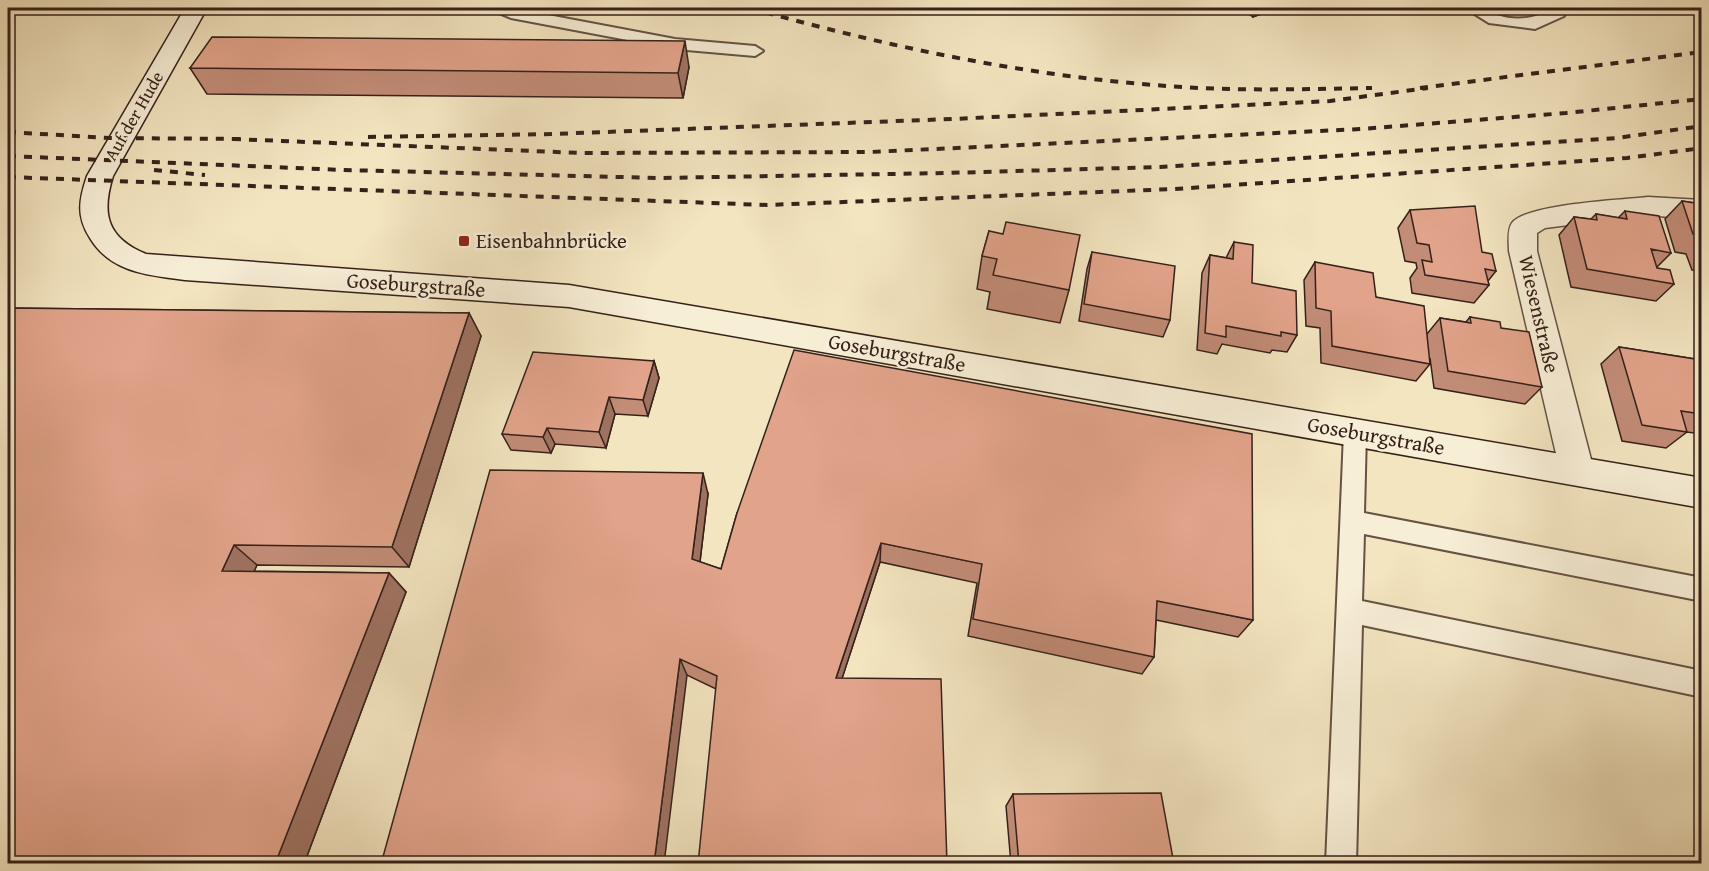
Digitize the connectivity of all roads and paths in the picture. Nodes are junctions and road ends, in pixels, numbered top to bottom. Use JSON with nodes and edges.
{"nodes":[{"id":1,"x":196,"y":8,"type":"edge"},
{"id":2,"x":499,"y":8,"type":"edge"},
{"id":3,"x":1473,"y":8,"type":"edge"},
{"id":4,"x":1555,"y":8,"type":"edge"},
{"id":5,"x":755,"y":51,"type":"dead end"},
{"id":6,"x":1701,"y":210,"type":"edge"},
{"id":7,"x":98,"y":231,"type":"joint"},
{"id":8,"x":1355,"y":433,"type":"junction"},
{"id":9,"x":1576,"y":471,"type":"junction"},
{"id":10,"x":1701,"y":493,"type":"edge"},
{"id":11,"x":1352,"y":521,"type":"junction"},
{"id":12,"x":1701,"y":590,"type":"edge"},
{"id":13,"x":1349,"y":610,"type":"junction"},
{"id":14,"x":1701,"y":684,"type":"edge"},
{"id":15,"x":1341,"y":864,"type":"edge"}],
"edges":[{"from":1,"to":7,"type":"street","name":"Auf der Hude"},
{"from":2,"to":5,"type":"lane"},
{"from":3,"to":4,"type":"lane"},
{"from":6,"to":9,"type":"street","name":"Wiesenstraße"},
{"from":7,"to":8,"type":"street","name":"Goseburgstraße"},
{"from":8,"to":9,"type":"street","name":"Goseburgstraße"},
{"from":8,"to":11,"type":"lane"},
{"from":9,"to":10,"type":"street","name":"Goseburgstraße"},
{"from":11,"to":12,"type":"lane"},
{"from":11,"to":13,"type":"lane"},
{"from":13,"to":14,"type":"lane"},
{"from":13,"to":15,"type":"lane"}]}
